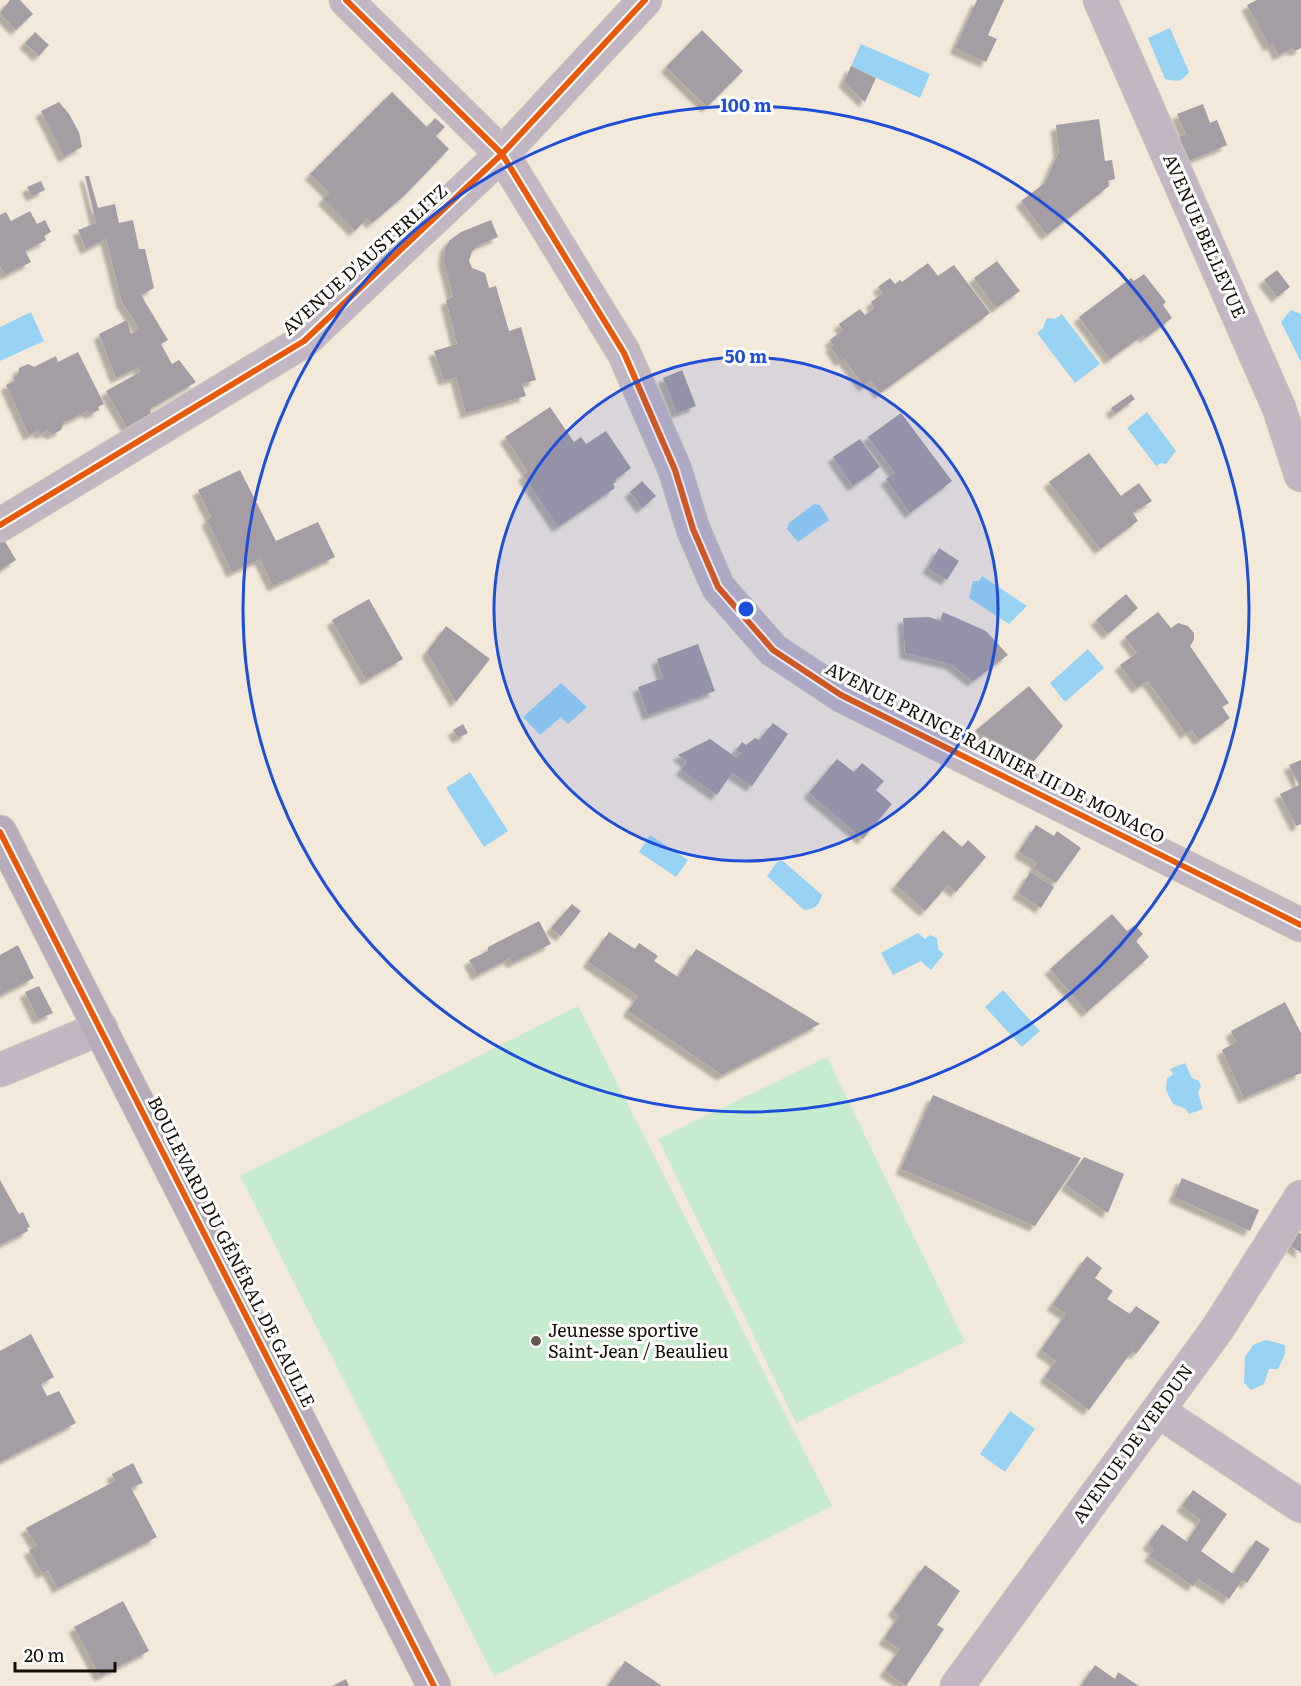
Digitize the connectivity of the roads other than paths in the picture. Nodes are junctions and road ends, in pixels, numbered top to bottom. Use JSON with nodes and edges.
{"nodes":[{"id":1,"x":346,"y":0,"type":"edge"},
{"id":2,"x":645,"y":0,"type":"edge"},
{"id":3,"x":1100,"y":0,"type":"edge"},
{"id":4,"x":502,"y":154,"type":"junction"},
{"id":5,"x":1301,"y":475,"type":"edge"},
{"id":6,"x":0,"y":525,"type":"edge"},
{"id":7,"x":0,"y":832,"type":"edge"},
{"id":8,"x":1301,"y":925,"type":"edge"},
{"id":9,"x":102,"y":1028,"type":"junction"},
{"id":10,"x":0,"y":1070,"type":"edge"},
{"id":11,"x":1301,"y":1197,"type":"edge"},
{"id":12,"x":1158,"y":1411,"type":"junction"},
{"id":13,"x":1301,"y":1506,"type":"edge"},
{"id":14,"x":434,"y":1686,"type":"edge"},
{"id":15,"x":957,"y":1686,"type":"edge"}],
"edges":[{"from":1,"to":4,"type":"street","name":"AVENUE PRINCE RAINIER III DE MONACO"},
{"from":2,"to":4,"type":"street","name":"AVENUE D'AUSTERLITZ"},
{"from":3,"to":5,"type":"street","name":"AVENUE BELLEVUE"},
{"from":4,"to":6,"type":"street","name":"AVENUE D'AUSTERLITZ"},
{"from":4,"to":8,"type":"street","name":"AVENUE PRINCE RAINIER III DE MONACO"},
{"from":7,"to":9,"type":"street","name":"BOULEVARD DU GÉNÉRAL DE GAULLE"},
{"from":9,"to":10,"type":"street"},
{"from":9,"to":14,"type":"street","name":"BOULEVARD DU GÉNÉRAL DE GAULLE"},
{"from":11,"to":12,"type":"street","name":"AVENUE DE VERDUN"},
{"from":12,"to":13,"type":"street"},
{"from":12,"to":15,"type":"street","name":"AVENUE DE VERDUN"}]}
